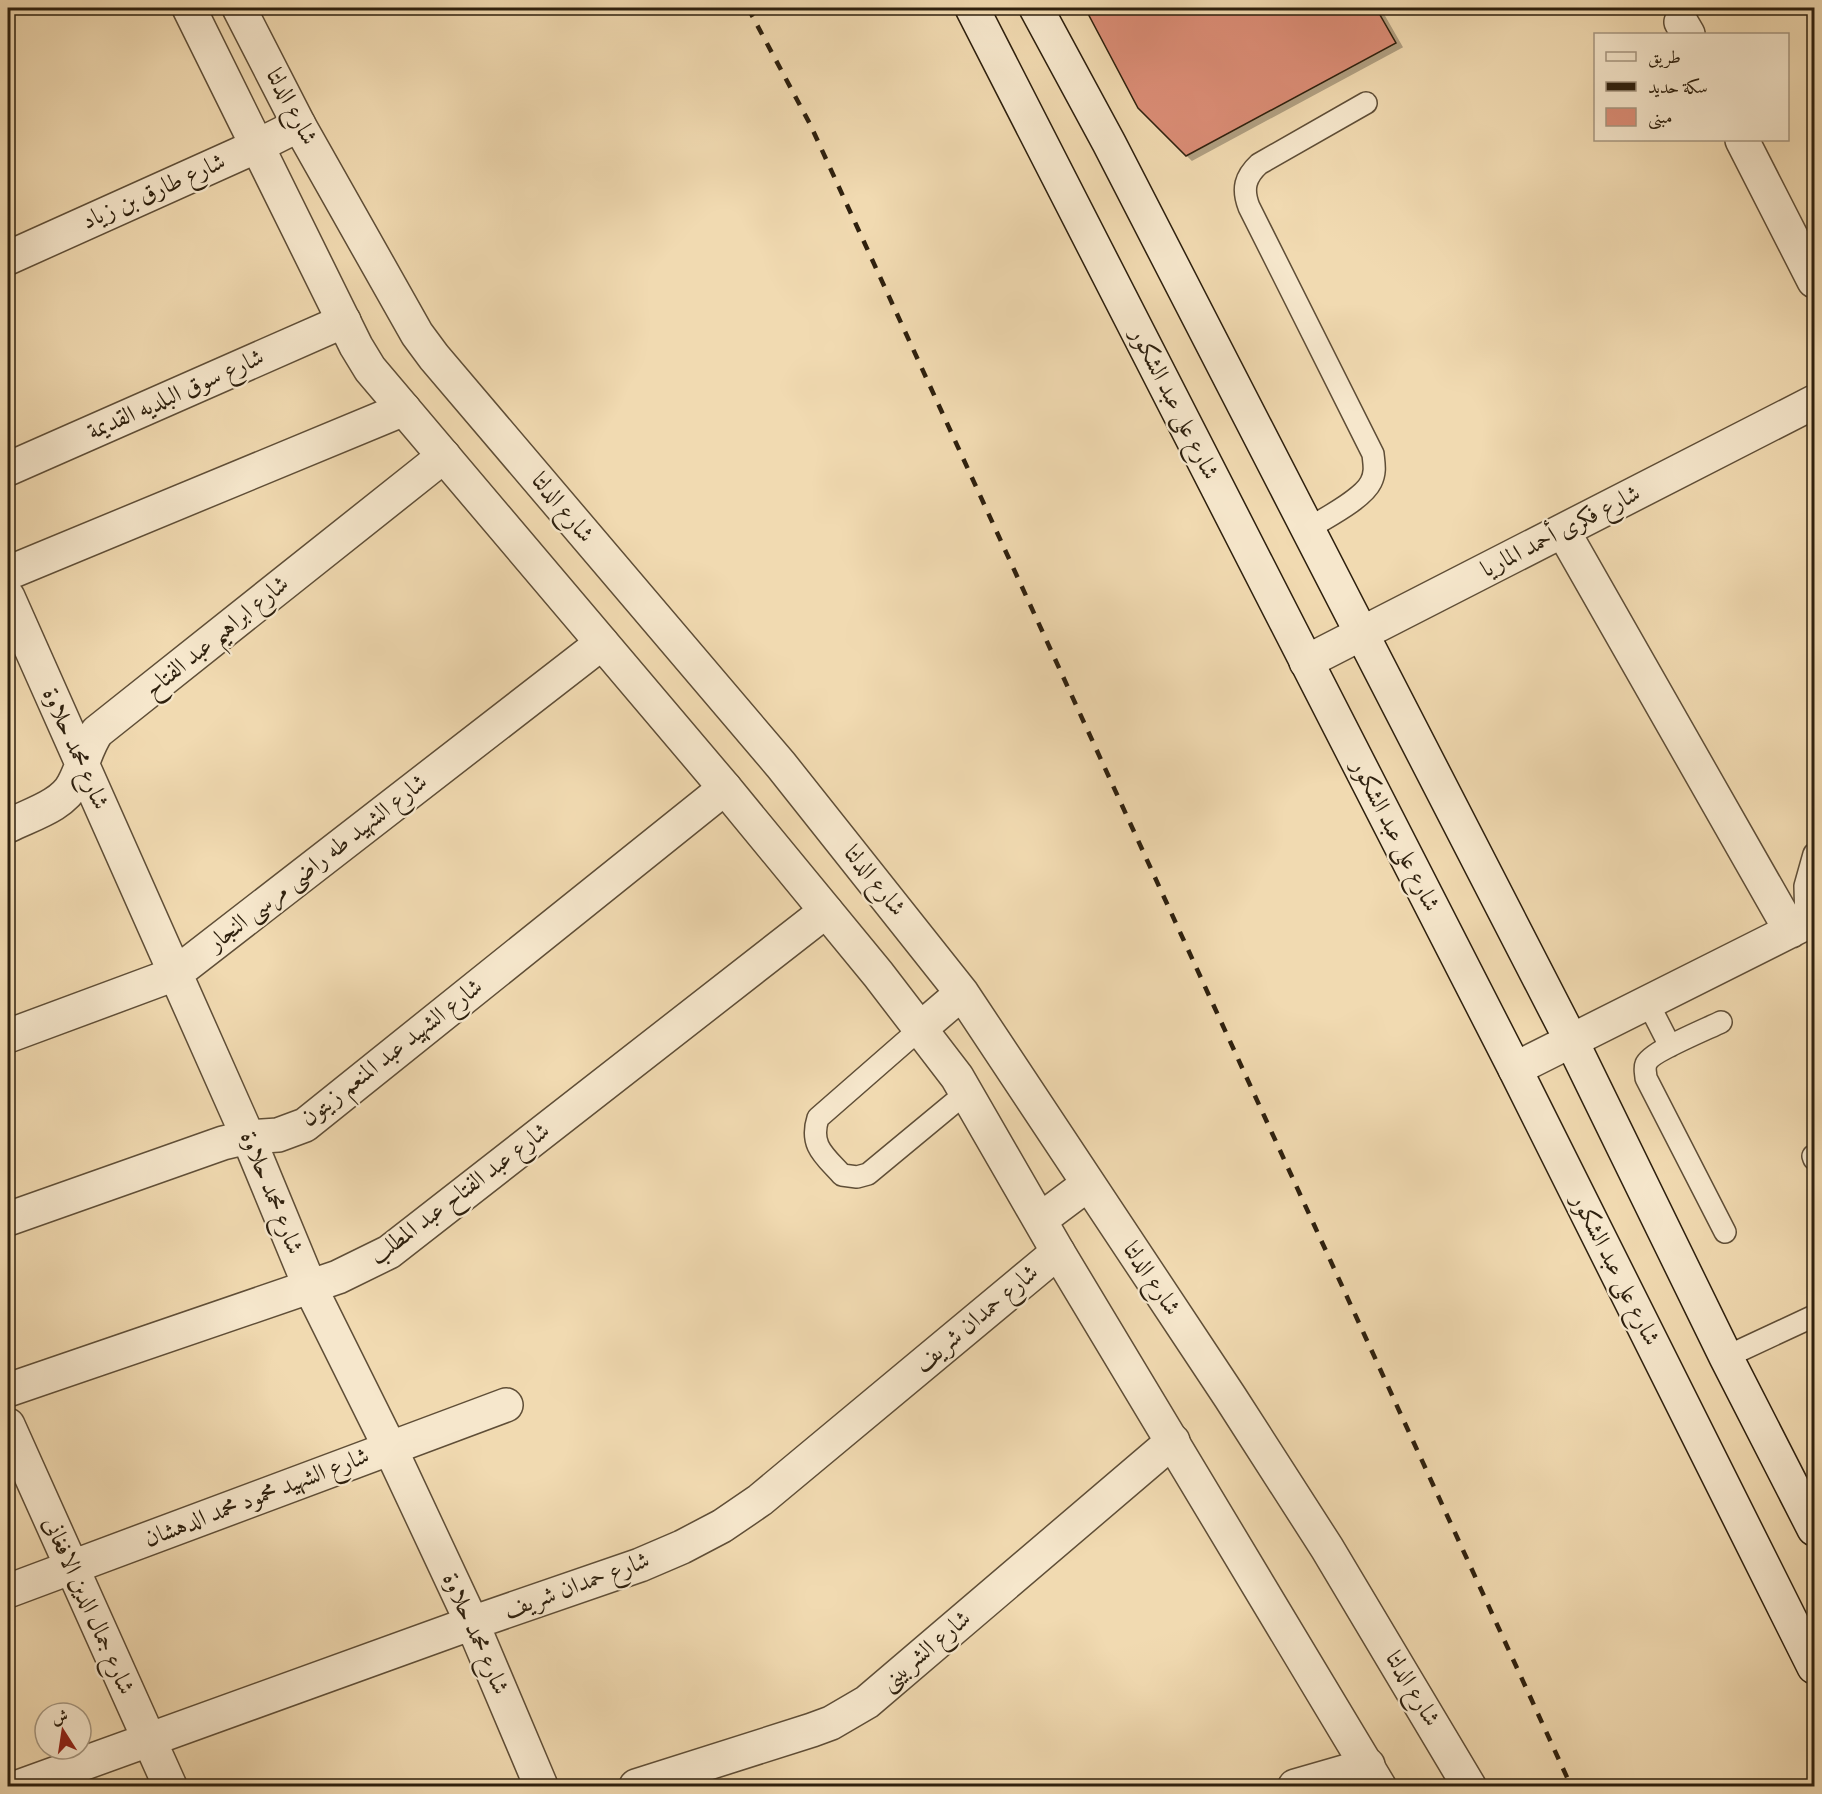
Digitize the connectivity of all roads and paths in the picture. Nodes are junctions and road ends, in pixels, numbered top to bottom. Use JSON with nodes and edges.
{"nodes":[{"id":1,"x":189,"y":8,"type":"edge"},
{"id":2,"x":239,"y":8,"type":"edge"},
{"id":3,"x":972,"y":8,"type":"edge"},
{"id":4,"x":1036,"y":8,"type":"edge"},
{"id":5,"x":1366,"y":103,"type":"dead end"},
{"id":6,"x":299,"y":125,"type":"junction"},
{"id":7,"x":1743,"y":141,"type":"edge"},
{"id":8,"x":257,"y":146,"type":"junction"},
{"id":9,"x":8,"y":258,"type":"edge"},
{"id":10,"x":1815,"y":281,"type":"edge"},
{"id":11,"x":344,"y":321,"type":"junction"},
{"id":12,"x":1815,"y":402,"type":"edge"},
{"id":13,"x":404,"y":409,"type":"junction"},
{"id":14,"x":444,"y":456,"type":"junction"},
{"id":15,"x":8,"y":469,"type":"edge"},
{"id":16,"x":1308,"y":529,"type":"junction"},
{"id":17,"x":1563,"y":531,"type":"junction"},
{"id":18,"x":8,"y":573,"type":"edge"},
{"id":19,"x":8,"y":597,"type":"edge"},
{"id":20,"x":1362,"y":634,"type":"junction"},
{"id":21,"x":602,"y":643,"type":"junction"},
{"id":22,"x":18,"y":649,"type":"edge"},
{"id":23,"x":1306,"y":662,"type":"junction"},
{"id":24,"x":81,"y":763,"type":"junction"},
{"id":25,"x":724,"y":788,"type":"junction"},
{"id":26,"x":8,"y":825,"type":"edge"},
{"id":27,"x":1815,"y":854,"type":"edge"},
{"id":28,"x":826,"y":911,"type":"junction"},
{"id":29,"x":1804,"y":925,"type":"edge"},
{"id":30,"x":175,"y":974,"type":"junction"},
{"id":31,"x":962,"y":993,"type":"junction"},
{"id":32,"x":1647,"y":1001,"type":"junction"},
{"id":33,"x":1721,"y":1022,"type":"dead end"},
{"id":34,"x":921,"y":1028,"type":"junction"},
{"id":35,"x":8,"y":1036,"type":"edge"},
{"id":36,"x":1571,"y":1040,"type":"junction"},
{"id":37,"x":998,"y":1045,"type":"junction"},
{"id":38,"x":1670,"y":1047,"type":"junction"},
{"id":39,"x":1515,"y":1069,"type":"junction"},
{"id":40,"x":962,"y":1085,"type":"junction"},
{"id":41,"x":248,"y":1137,"type":"junction"},
{"id":42,"x":1088,"y":1184,"type":"junction"},
{"id":43,"x":8,"y":1218,"type":"edge"},
{"id":44,"x":1040,"y":1220,"type":"junction"},
{"id":45,"x":1725,"y":1232,"type":"dead end"},
{"id":46,"x":1058,"y":1252,"type":"junction"},
{"id":47,"x":310,"y":1287,"type":"junction"},
{"id":48,"x":1815,"y":1316,"type":"edge"},
{"id":49,"x":1726,"y":1357,"type":"junction"},
{"id":50,"x":8,"y":1390,"type":"edge"},
{"id":51,"x":506,"y":1405,"type":"dead end"},
{"id":52,"x":8,"y":1425,"type":"edge"},
{"id":53,"x":1173,"y":1441,"type":"junction"},
{"id":54,"x":390,"y":1448,"type":"junction"},
{"id":55,"x":1815,"y":1529,"type":"edge"},
{"id":56,"x":71,"y":1568,"type":"junction"},
{"id":57,"x":8,"y":1592,"type":"edge"},
{"id":58,"x":472,"y":1623,"type":"junction"},
{"id":59,"x":1815,"y":1667,"type":"edge"},
{"id":60,"x":149,"y":1741,"type":"junction"},
{"id":61,"x":1373,"y":1775,"type":"edge"},
{"id":62,"x":21,"y":1786,"type":"edge"},
{"id":63,"x":170,"y":1786,"type":"edge"},
{"id":64,"x":541,"y":1786,"type":"edge"},
{"id":65,"x":636,"y":1786,"type":"edge"},
{"id":66,"x":1295,"y":1786,"type":"edge"},
{"id":67,"x":1469,"y":1786,"type":"edge"}],
"edges":[{"from":1,"to":8,"type":"street","name":"شارع الدلتا"},
{"from":2,"to":6,"type":"street","name":"شارع الدلتا"},
{"from":3,"to":23,"type":"street","name":"شارع على عبد الشكور"},
{"from":4,"to":16,"type":"street"},
{"from":5,"to":16,"type":"lane"},
{"from":6,"to":8,"type":"street","name":"شارع طارق بن زياد"},
{"from":6,"to":31,"type":"street","name":"شارع الدلتا"},
{"from":7,"to":10,"type":"street"},
{"from":8,"to":9,"type":"street","name":"شارع طارق بن زياد"},
{"from":8,"to":11,"type":"street","name":"شارع الدلتا"},
{"from":11,"to":13,"type":"street","name":"شارع الدلتا"},
{"from":11,"to":15,"type":"street","name":"شارع سوق البلديه القديمة"},
{"from":12,"to":17,"type":"street","name":"شارع فكرى أحمد الماريا"},
{"from":13,"to":14,"type":"street","name":"شارع الدلتا"},
{"from":13,"to":18,"type":"street"},
{"from":14,"to":21,"type":"street","name":"شارع الدلتا"},
{"from":14,"to":24,"type":"street","name":"شارع ابراهيم عبد الفتاح"},
{"from":16,"to":20,"type":"street"},
{"from":17,"to":20,"type":"street","name":"شارع فكرى أحمد الماريا"},
{"from":17,"to":29,"type":"street"},
{"from":19,"to":22,"type":"street","name":"شارع محمد حلاوة"},
{"from":20,"to":23,"type":"street","name":"شارع فكرى أحمد الماريا"},
{"from":20,"to":36,"type":"street"},
{"from":21,"to":25,"type":"street","name":"شارع الدلتا"},
{"from":21,"to":30,"type":"street","name":"شارع الشهيد طه راضى مرسى النجار"},
{"from":22,"to":24,"type":"street","name":"شارع محمد حلاوة"},
{"from":23,"to":39,"type":"street","name":"شارع على عبد الشكور"},
{"from":24,"to":26,"type":"street","name":"شارع ابراهيم عبد الفتاح"},
{"from":24,"to":30,"type":"street","name":"شارع محمد حلاوة"},
{"from":25,"to":28,"type":"street","name":"شارع الدلتا"},
{"from":25,"to":41,"type":"street","name":"شارع الشهيد عبد المنعم زيتون"},
{"from":27,"to":29,"type":"lane"},
{"from":28,"to":34,"type":"street","name":"شارع الدلتا"},
{"from":28,"to":47,"type":"street","name":"شارع عبد الفتاح عبد المطلب"},
{"from":29,"to":32,"type":"street"},
{"from":30,"to":35,"type":"street","name":"شارع الشهيد طه راضى مرسى النجار"},
{"from":30,"to":41,"type":"street","name":"شارع محمد حلاوة"},
{"from":31,"to":34,"type":"street"},
{"from":31,"to":37,"type":"street","name":"شارع الدلتا"},
{"from":32,"to":36,"type":"street"},
{"from":32,"to":38,"type":"lane"},
{"from":33,"to":38,"type":"lane"},
{"from":34,"to":40,"type":"street","name":"شارع الدلتا"},
{"from":34,"to":40,"type":"lane"},
{"from":36,"to":39,"type":"street"},
{"from":36,"to":49,"type":"street"},
{"from":37,"to":40,"type":"street"},
{"from":37,"to":42,"type":"street","name":"شارع الدلتا"},
{"from":38,"to":45,"type":"lane"},
{"from":39,"to":59,"type":"street","name":"شارع على عبد الشكور"},
{"from":40,"to":44,"type":"street","name":"شارع الدلتا"},
{"from":41,"to":43,"type":"street","name":"شارع الشهيد عبد المنعم زيتون"},
{"from":41,"to":47,"type":"street","name":"شارع محمد حلاوة"},
{"from":42,"to":44,"type":"street"},
{"from":42,"to":67,"type":"street","name":"شارع الدلتا"},
{"from":44,"to":46,"type":"street","name":"شارع الدلتا"},
{"from":46,"to":53,"type":"street","name":"شارع الدلتا"},
{"from":46,"to":58,"type":"street","name":"شارع حمدان شريف"},
{"from":47,"to":50,"type":"street","name":"شارع عبد الفتاح عبد المطلب"},
{"from":47,"to":54,"type":"street","name":"شارع محمد حلاوة"},
{"from":48,"to":49,"type":"lane"},
{"from":49,"to":55,"type":"street"},
{"from":51,"to":54,"type":"street","name":"شارع الشهيد محمود محمد الدهشان"},
{"from":52,"to":56,"type":"street","name":"شارع جمال الدين الافغانى"},
{"from":53,"to":61,"type":"street","name":"شارع الدلتا"},
{"from":53,"to":65,"type":"street","name":"شارع الشربينى"},
{"from":54,"to":56,"type":"street","name":"شارع الشهيد محمود محمد الدهشان"},
{"from":54,"to":58,"type":"street","name":"شارع محمد حلاوة"},
{"from":56,"to":57,"type":"street","name":"شارع الشهيد محمود محمد الدهشان"},
{"from":56,"to":60,"type":"street","name":"شارع جمال الدين الافغانى"},
{"from":58,"to":60,"type":"street","name":"شارع حمدان شريف"},
{"from":58,"to":64,"type":"street","name":"شارع محمد حلاوة"},
{"from":60,"to":62,"type":"street","name":"شارع حمدان شريف"},
{"from":60,"to":63,"type":"street","name":"شارع جمال الدين الافغانى"},
{"from":61,"to":66,"type":"street"}]}
